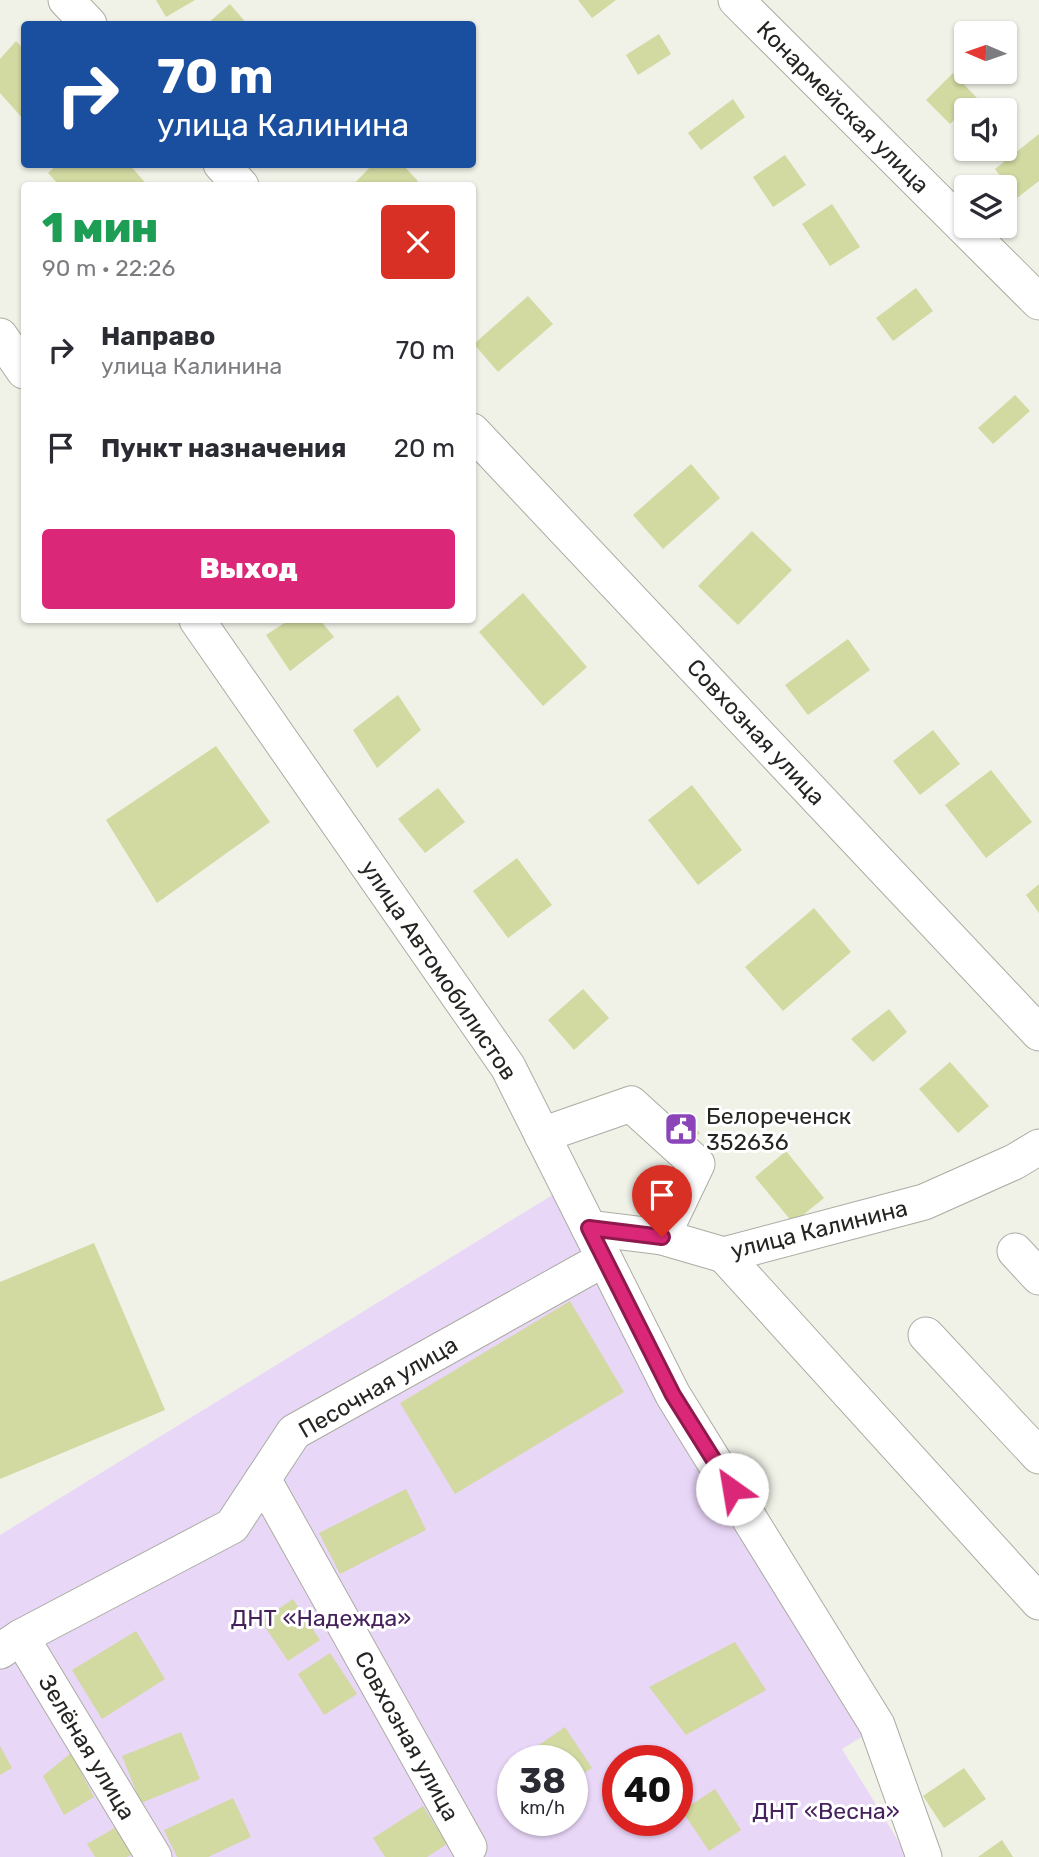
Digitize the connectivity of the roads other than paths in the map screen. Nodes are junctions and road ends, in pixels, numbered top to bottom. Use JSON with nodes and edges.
{"nodes":[{"id":1,"x":66,"y":0,"type":"edge"},
{"id":2,"x":736,"y":0,"type":"edge"},
{"id":3,"x":86,"y":21,"type":"edge"},
{"id":4,"x":225,"y":168,"type":"edge"},
{"id":5,"x":237,"y":182,"type":"edge"},
{"id":6,"x":1039,"y":302,"type":"edge"},
{"id":7,"x":0,"y":336,"type":"edge"},
{"id":8,"x":21,"y":367,"type":"edge"},
{"id":9,"x":476,"y":436,"type":"edge"},
{"id":10,"x":199,"y":623,"type":"edge"},
{"id":11,"x":1039,"y":1033,"type":"edge"},
{"id":12,"x":542,"y":1135,"type":"junction"},
{"id":13,"x":1039,"y":1147,"type":"edge"},
{"id":14,"x":662,"y":1237,"type":"junction"},
{"id":15,"x":597,"y":1244,"type":"junction"},
{"id":16,"x":1015,"y":1251,"type":"dead end"},
{"id":17,"x":724,"y":1255,"type":"junction"},
{"id":18,"x":1039,"y":1277,"type":"edge"},
{"id":19,"x":926,"y":1335,"type":"dead end"},
{"id":20,"x":1039,"y":1456,"type":"edge"},
{"id":21,"x":263,"y":1479,"type":"junction"},
{"id":22,"x":1039,"y":1602,"type":"edge"},
{"id":23,"x":10,"y":1644,"type":"edge"},
{"id":24,"x":468,"y":1847,"type":"dead end"},
{"id":25,"x":154,"y":1857,"type":"edge"},
{"id":26,"x":924,"y":1857,"type":"edge"}],
"edges":[{"from":1,"to":3,"type":"street"},
{"from":2,"to":6,"type":"street","name":"Конармейская улица"},
{"from":4,"to":5,"type":"street"},
{"from":7,"to":8,"type":"street"},
{"from":9,"to":11,"type":"street","name":"Совхозная улица"},
{"from":10,"to":12,"type":"street","name":"улица Автомобилистов"},
{"from":12,"to":14,"type":"street"},
{"from":12,"to":15,"type":"street","name":"улица Автомобилистов"},
{"from":13,"to":17,"type":"street","name":"улица Калинина"},
{"from":14,"to":15,"type":"street","name":"улица Калинина"},
{"from":14,"to":17,"type":"street","name":"улица Калинина"},
{"from":15,"to":21,"type":"street","name":"Песочная улица"},
{"from":15,"to":26,"type":"street","name":"улица Автомобилистов"},
{"from":16,"to":18,"type":"street"},
{"from":17,"to":22,"type":"street"},
{"from":19,"to":20,"type":"street"},
{"from":21,"to":23,"type":"street","name":"Песочная улица"},
{"from":21,"to":24,"type":"street","name":"Совхозная улица"},
{"from":23,"to":25,"type":"street","name":"Зелёная улица"}]}
